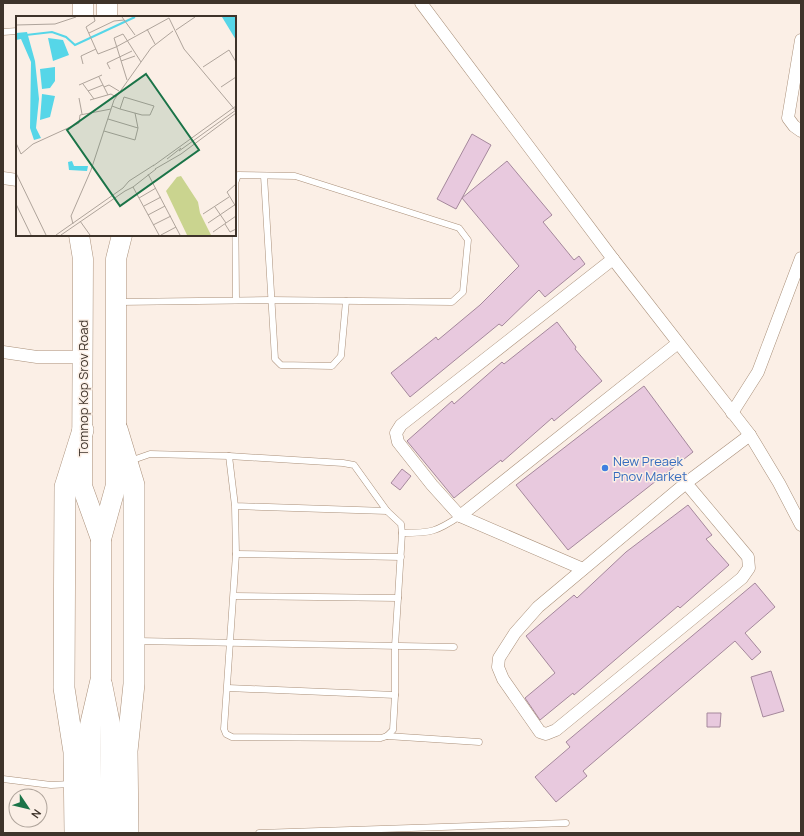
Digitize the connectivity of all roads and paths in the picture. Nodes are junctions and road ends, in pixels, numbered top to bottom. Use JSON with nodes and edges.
{"nodes":[{"id":1,"x":84,"y":3,"type":"edge"},
{"id":2,"x":107,"y":3,"type":"edge"},
{"id":3,"x":421,"y":3,"type":"edge"},
{"id":4,"x":84,"y":16,"type":"edge"},
{"id":5,"x":107,"y":16,"type":"edge"},
{"id":6,"x":16,"y":31,"type":"edge"},
{"id":7,"x":3,"y":32,"type":"edge"},
{"id":8,"x":801,"y":40,"type":"edge"},
{"id":9,"x":801,"y":131,"type":"edge"},
{"id":10,"x":264,"y":176,"type":"junction"},
{"id":11,"x":3,"y":178,"type":"edge"},
{"id":12,"x":16,"y":180,"type":"edge"},
{"id":13,"x":80,"y":236,"type":"edge"},
{"id":14,"x":122,"y":236,"type":"edge"},
{"id":15,"x":801,"y":258,"type":"edge"},
{"id":16,"x":614,"y":259,"type":"junction"},
{"id":17,"x":236,"y":300,"type":"junction"},
{"id":18,"x":270,"y":300,"type":"junction"},
{"id":19,"x":346,"y":301,"type":"junction"},
{"id":20,"x":116,"y":302,"type":"junction"},
{"id":21,"x":678,"y":343,"type":"junction"},
{"id":22,"x":3,"y":352,"type":"edge"},
{"id":23,"x":83,"y":357,"type":"junction"},
{"id":24,"x":732,"y":413,"type":"junction"},
{"id":25,"x":117,"y":429,"type":"junction"},
{"id":26,"x":83,"y":430,"type":"junction"},
{"id":27,"x":750,"y":435,"type":"junction"},
{"id":28,"x":229,"y":456,"type":"junction"},
{"id":29,"x":127,"y":462,"type":"junction"},
{"id":30,"x":686,"y":483,"type":"junction"},
{"id":31,"x":235,"y":506,"type":"junction"},
{"id":32,"x":797,"y":509,"type":"edge"},
{"id":33,"x":387,"y":511,"type":"junction"},
{"id":34,"x":460,"y":516,"type":"junction"},
{"id":35,"x":801,"y":525,"type":"edge"},
{"id":36,"x":402,"y":533,"type":"junction"},
{"id":37,"x":101,"y":539,"type":"junction"},
{"id":38,"x":236,"y":554,"type":"junction"},
{"id":39,"x":401,"y":557,"type":"junction"},
{"id":40,"x":583,"y":569,"type":"junction"},
{"id":41,"x":234,"y":596,"type":"junction"},
{"id":42,"x":398,"y":598,"type":"junction"},
{"id":43,"x":134,"y":640,"type":"junction"},
{"id":44,"x":229,"y":643,"type":"junction"},
{"id":45,"x":395,"y":646,"type":"junction"},
{"id":46,"x":454,"y":647,"type":"dead end"},
{"id":47,"x":100,"y":678,"type":"junction"},
{"id":48,"x":228,"y":688,"type":"junction"},
{"id":49,"x":395,"y":695,"type":"junction"},
{"id":50,"x":387,"y":736,"type":"junction"},
{"id":51,"x":479,"y":742,"type":"dead end"},
{"id":52,"x":3,"y":779,"type":"edge"},
{"id":53,"x":74,"y":784,"type":"junction"},
{"id":54,"x":566,"y":823,"type":"dead end"},
{"id":55,"x":75,"y":833,"type":"edge"},
{"id":56,"x":92,"y":833,"type":"edge"},
{"id":57,"x":111,"y":833,"type":"edge"},
{"id":58,"x":128,"y":833,"type":"edge"},
{"id":59,"x":260,"y":833,"type":"edge"}],
"edges":[{"from":1,"to":4,"type":"main road"},
{"from":2,"to":5,"type":"main road"},
{"from":3,"to":16,"type":"street"},
{"from":6,"to":7,"type":"lane"},
{"from":8,"to":9,"type":"street"},
{"from":10,"to":17,"type":"lane"},
{"from":10,"to":18,"type":"lane"},
{"from":10,"to":19,"type":"lane"},
{"from":11,"to":12,"type":"street"},
{"from":13,"to":23,"type":"main road","name":"Tomnop Kop Srov Road"},
{"from":14,"to":20,"type":"main road","name":"Tomnop Kop Srov Road"},
{"from":15,"to":24,"type":"street"},
{"from":16,"to":21,"type":"street"},
{"from":16,"to":34,"type":"street"},
{"from":17,"to":18,"type":"lane"},
{"from":17,"to":20,"type":"lane"},
{"from":18,"to":19,"type":"lane"},
{"from":18,"to":19,"type":"lane"},
{"from":20,"to":25,"type":"main road","name":"Tomnop Kop Srov Road"},
{"from":21,"to":24,"type":"street"},
{"from":21,"to":34,"type":"street"},
{"from":22,"to":23,"type":"street"},
{"from":23,"to":26,"type":"main road","name":"Tomnop Kop Srov Road"},
{"from":24,"to":27,"type":"street"},
{"from":25,"to":29,"type":"highway"},
{"from":25,"to":37,"type":"main road","name":"Tomnop Kop Srov Road"},
{"from":26,"to":37,"type":"main road","name":"Tomnop Kop Srov Road"},
{"from":26,"to":53,"type":"highway"},
{"from":27,"to":30,"type":"street"},
{"from":27,"to":32,"type":"street"},
{"from":28,"to":29,"type":"lane"},
{"from":28,"to":31,"type":"lane"},
{"from":28,"to":33,"type":"lane"},
{"from":29,"to":43,"type":"highway"},
{"from":30,"to":40,"type":"street"},
{"from":30,"to":40,"type":"street"},
{"from":31,"to":33,"type":"lane"},
{"from":31,"to":38,"type":"lane"},
{"from":32,"to":35,"type":"street"},
{"from":33,"to":36,"type":"lane"},
{"from":34,"to":36,"type":"lane"},
{"from":34,"to":40,"type":"street"},
{"from":36,"to":39,"type":"lane"},
{"from":37,"to":47,"type":"main road","name":"Tomnop Kop Srov Road"},
{"from":38,"to":39,"type":"lane"},
{"from":38,"to":41,"type":"lane"},
{"from":39,"to":42,"type":"lane"},
{"from":41,"to":42,"type":"lane"},
{"from":41,"to":44,"type":"lane"},
{"from":42,"to":45,"type":"lane"},
{"from":43,"to":44,"type":"lane"},
{"from":43,"to":58,"type":"highway"},
{"from":44,"to":45,"type":"lane"},
{"from":44,"to":48,"type":"lane"},
{"from":45,"to":46,"type":"lane"},
{"from":45,"to":49,"type":"lane"},
{"from":47,"to":56,"type":"main road","name":"Tomnop Kop Srov Road"},
{"from":47,"to":57,"type":"main road","name":"Tomnop Kop Srov Road"},
{"from":48,"to":49,"type":"lane"},
{"from":48,"to":50,"type":"lane"},
{"from":49,"to":50,"type":"lane"},
{"from":50,"to":51,"type":"lane"},
{"from":52,"to":53,"type":"lane"},
{"from":53,"to":55,"type":"highway"},
{"from":54,"to":59,"type":"lane"}]}
